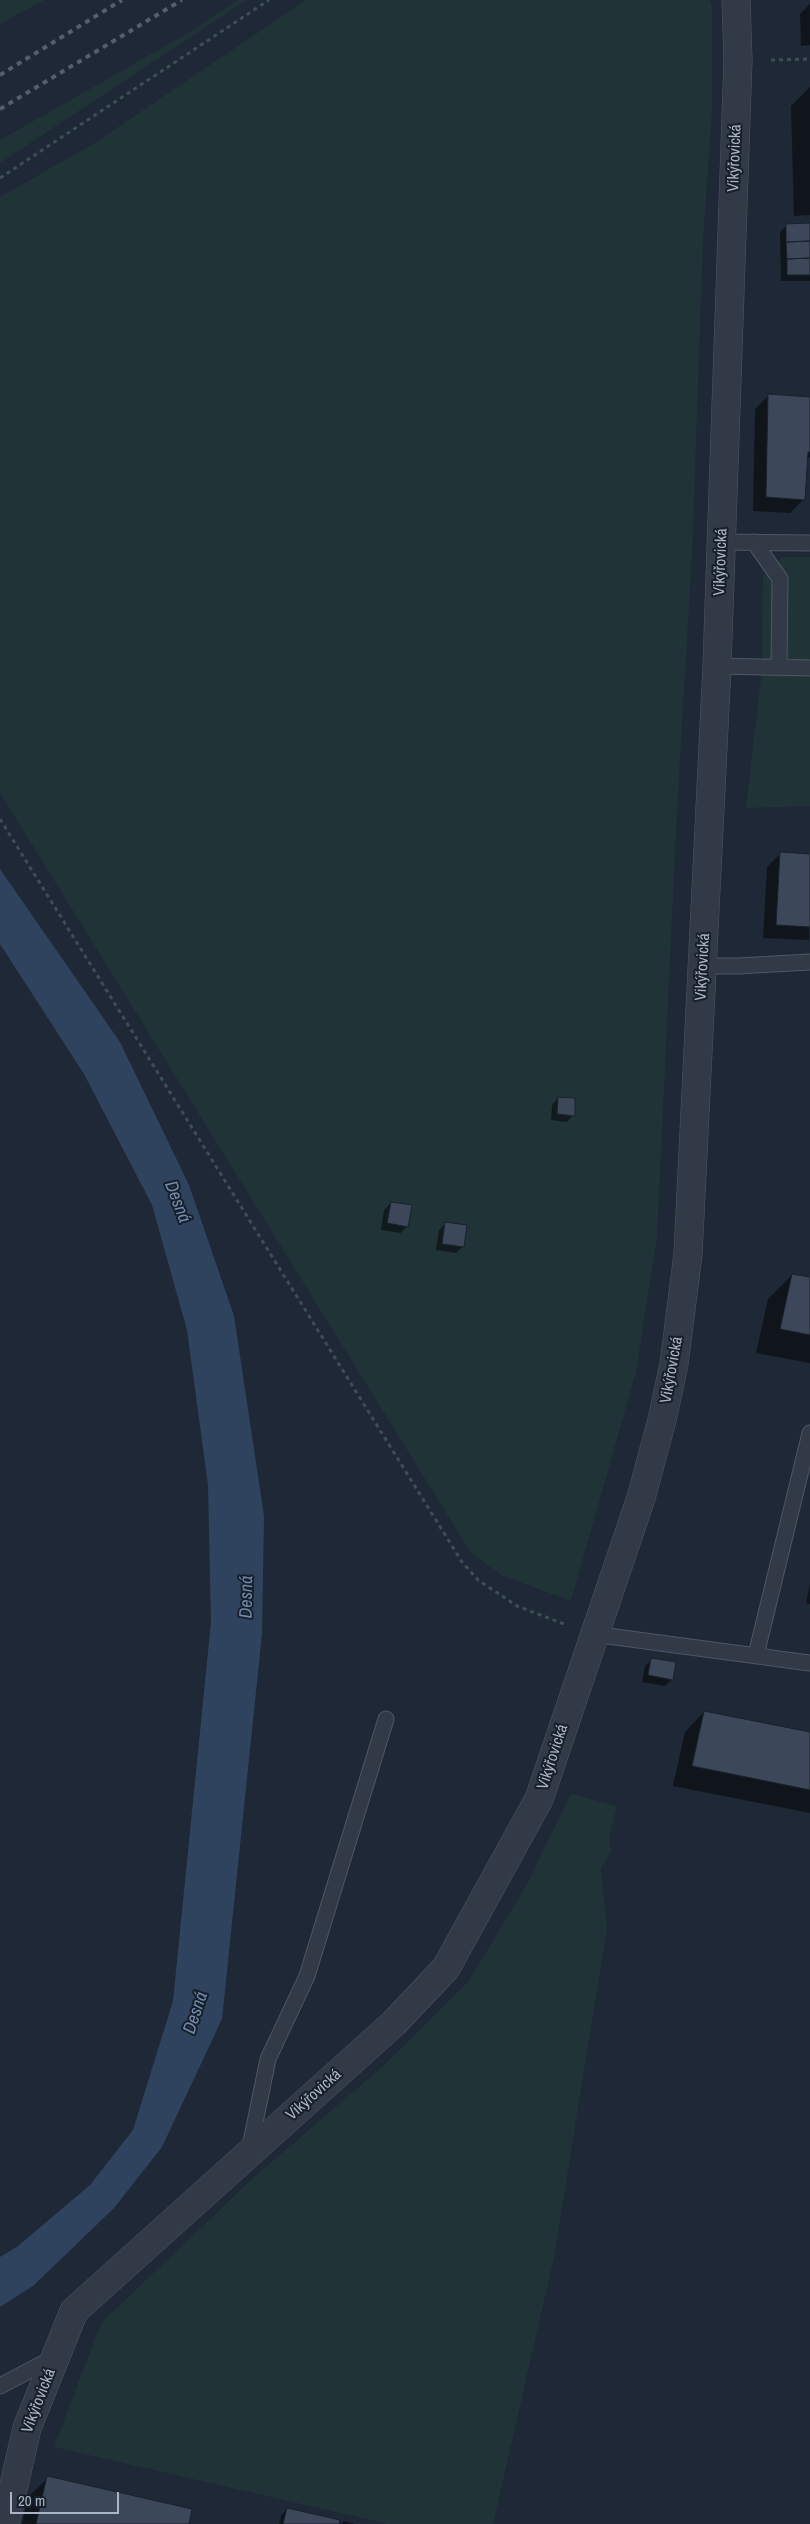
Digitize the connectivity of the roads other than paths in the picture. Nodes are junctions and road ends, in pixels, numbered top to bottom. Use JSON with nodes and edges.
{"nodes":[{"id":1,"x":736,"y":0,"type":"edge"},
{"id":2,"x":722,"y":542,"type":"junction"},
{"id":3,"x":754,"y":542,"type":"junction"},
{"id":4,"x":810,"y":543,"type":"edge"},
{"id":5,"x":717,"y":666,"type":"junction"},
{"id":6,"x":779,"y":668,"type":"junction"},
{"id":7,"x":810,"y":668,"type":"edge"},
{"id":8,"x":810,"y":962,"type":"edge"},
{"id":9,"x":703,"y":966,"type":"junction"},
{"id":10,"x":810,"y":1434,"type":"edge"},
{"id":11,"x":593,"y":1634,"type":"junction"},
{"id":12,"x":756,"y":1655,"type":"junction"},
{"id":13,"x":810,"y":1663,"type":"edge"},
{"id":14,"x":386,"y":1719,"type":"dead end"},
{"id":15,"x":249,"y":2153,"type":"junction"},
{"id":16,"x":56,"y":2356,"type":"junction"},
{"id":17,"x":0,"y":2386,"type":"edge"},
{"id":18,"x":5,"y":2524,"type":"edge"}],
"edges":[{"from":1,"to":2,"type":"street","name":"Vikýřovická"},
{"from":2,"to":3,"type":"lane"},
{"from":2,"to":5,"type":"street","name":"Vikýřovická"},
{"from":3,"to":4,"type":"lane"},
{"from":3,"to":6,"type":"lane"},
{"from":5,"to":6,"type":"lane"},
{"from":5,"to":9,"type":"street","name":"Vikýřovická"},
{"from":6,"to":7,"type":"lane"},
{"from":8,"to":9,"type":"lane"},
{"from":9,"to":11,"type":"street","name":"Vikýřovická"},
{"from":10,"to":12,"type":"lane"},
{"from":11,"to":12,"type":"lane"},
{"from":11,"to":15,"type":"street","name":"Vikýřovická"},
{"from":12,"to":13,"type":"lane"},
{"from":14,"to":15,"type":"lane"},
{"from":15,"to":16,"type":"street","name":"Vikýřovická"},
{"from":16,"to":17,"type":"lane"},
{"from":16,"to":18,"type":"street","name":"Vikýřovická"}]}
